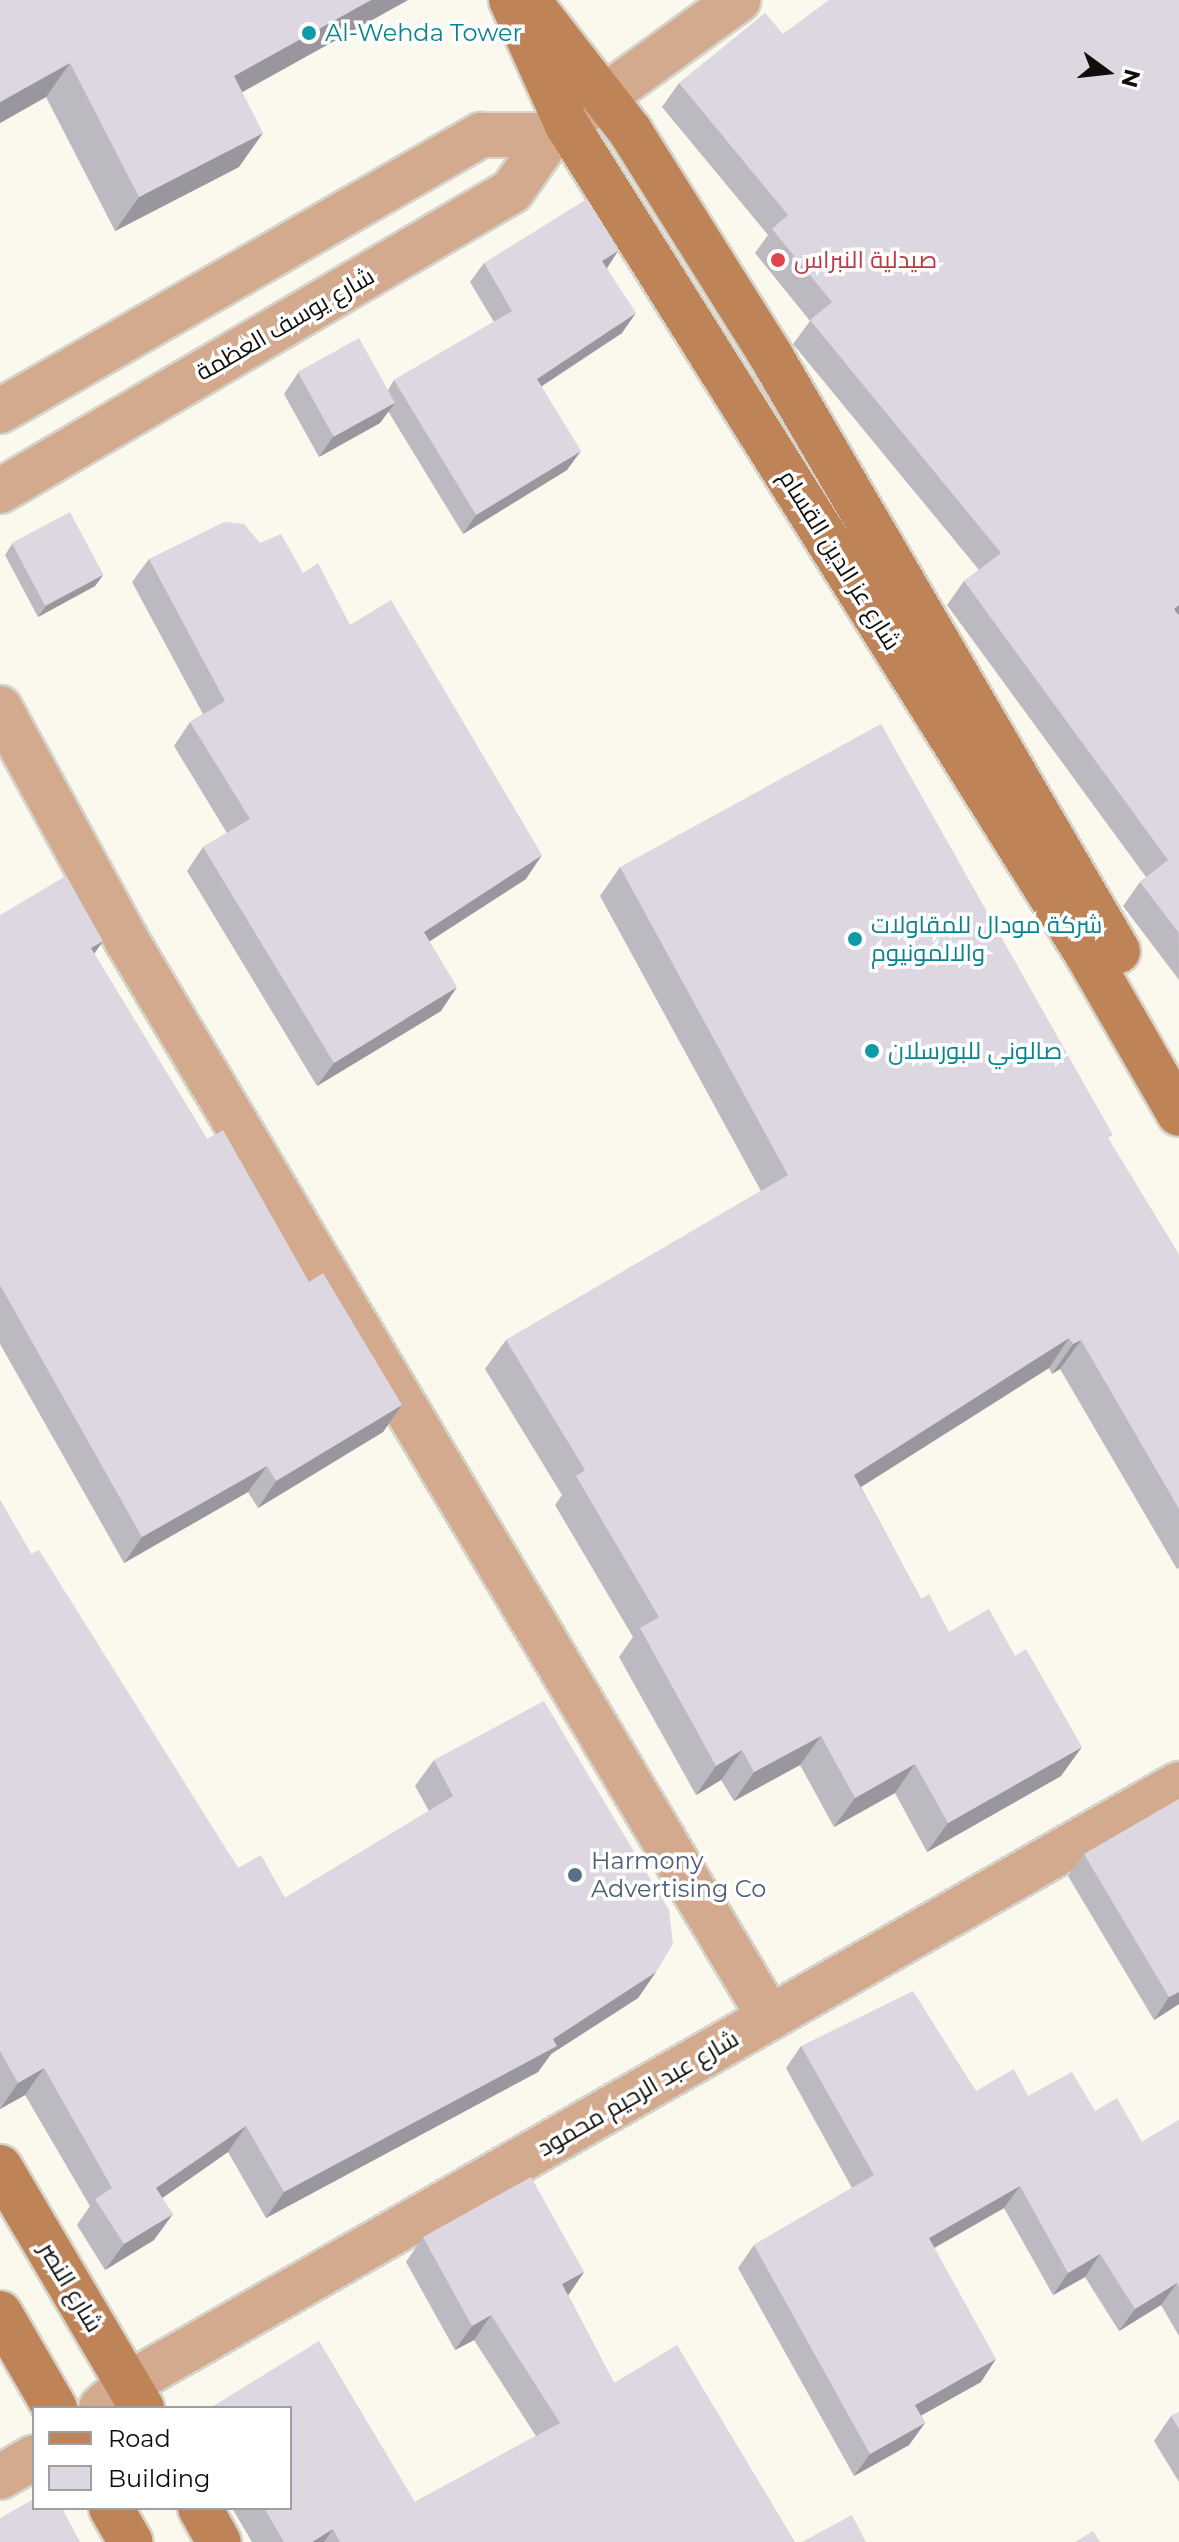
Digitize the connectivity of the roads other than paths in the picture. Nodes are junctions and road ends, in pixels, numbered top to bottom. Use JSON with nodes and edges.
{"nodes":[{"id":1,"x":511,"y":0,"type":"edge"},
{"id":2,"x":528,"y":0,"type":"edge"},
{"id":3,"x":738,"y":0,"type":"edge"},
{"id":4,"x":605,"y":95,"type":"junction"},
{"id":5,"x":559,"y":130,"type":"junction"},
{"id":6,"x":0,"y":411,"type":"edge"},
{"id":7,"x":0,"y":491,"type":"edge"},
{"id":8,"x":0,"y":708,"type":"edge"},
{"id":9,"x":1179,"y":1057,"type":"edge"},
{"id":10,"x":1179,"y":1114,"type":"edge"},
{"id":11,"x":1179,"y":1784,"type":"edge"},
{"id":12,"x":770,"y":2018,"type":"junction"},
{"id":13,"x":0,"y":2167,"type":"edge"},
{"id":14,"x":0,"y":2313,"type":"edge"},
{"id":15,"x":124,"y":2400,"type":"edge"},
{"id":16,"x":54,"y":2406,"type":"edge"},
{"id":17,"x":32,"y":2458,"type":"edge"},
{"id":18,"x":0,"y":2477,"type":"edge"},
{"id":19,"x":112,"y":2510,"type":"edge"},
{"id":20,"x":201,"y":2510,"type":"edge"},
{"id":21,"x":131,"y":2542,"type":"edge"},
{"id":22,"x":219,"y":2542,"type":"edge"}],
"edges":[{"from":1,"to":5,"type":"main road","name":"شارع عز الدين القسام"},
{"from":2,"to":4,"type":"main road","name":"شارع عز الدين القسام"},
{"from":3,"to":4,"type":"street","name":"شارع يوسف العظمة"},
{"from":4,"to":5,"type":"street","name":"شارع يوسف العظمة"},
{"from":4,"to":9,"type":"main road","name":"شارع عز الدين القسام"},
{"from":5,"to":6,"type":"street"},
{"from":5,"to":7,"type":"street","name":"شارع يوسف العظمة"},
{"from":5,"to":10,"type":"main road","name":"شارع عز الدين القسام"},
{"from":8,"to":12,"type":"street"},
{"from":11,"to":12,"type":"street","name":"شارع عبد الرحيم محمود"},
{"from":12,"to":15,"type":"street","name":"شارع عبد الرحيم محمود"},
{"from":13,"to":15,"type":"main road","name":"شارع النصر"},
{"from":14,"to":16,"type":"main road"},
{"from":17,"to":18,"type":"street"},
{"from":19,"to":21,"type":"main road"},
{"from":20,"to":22,"type":"main road"}]}
